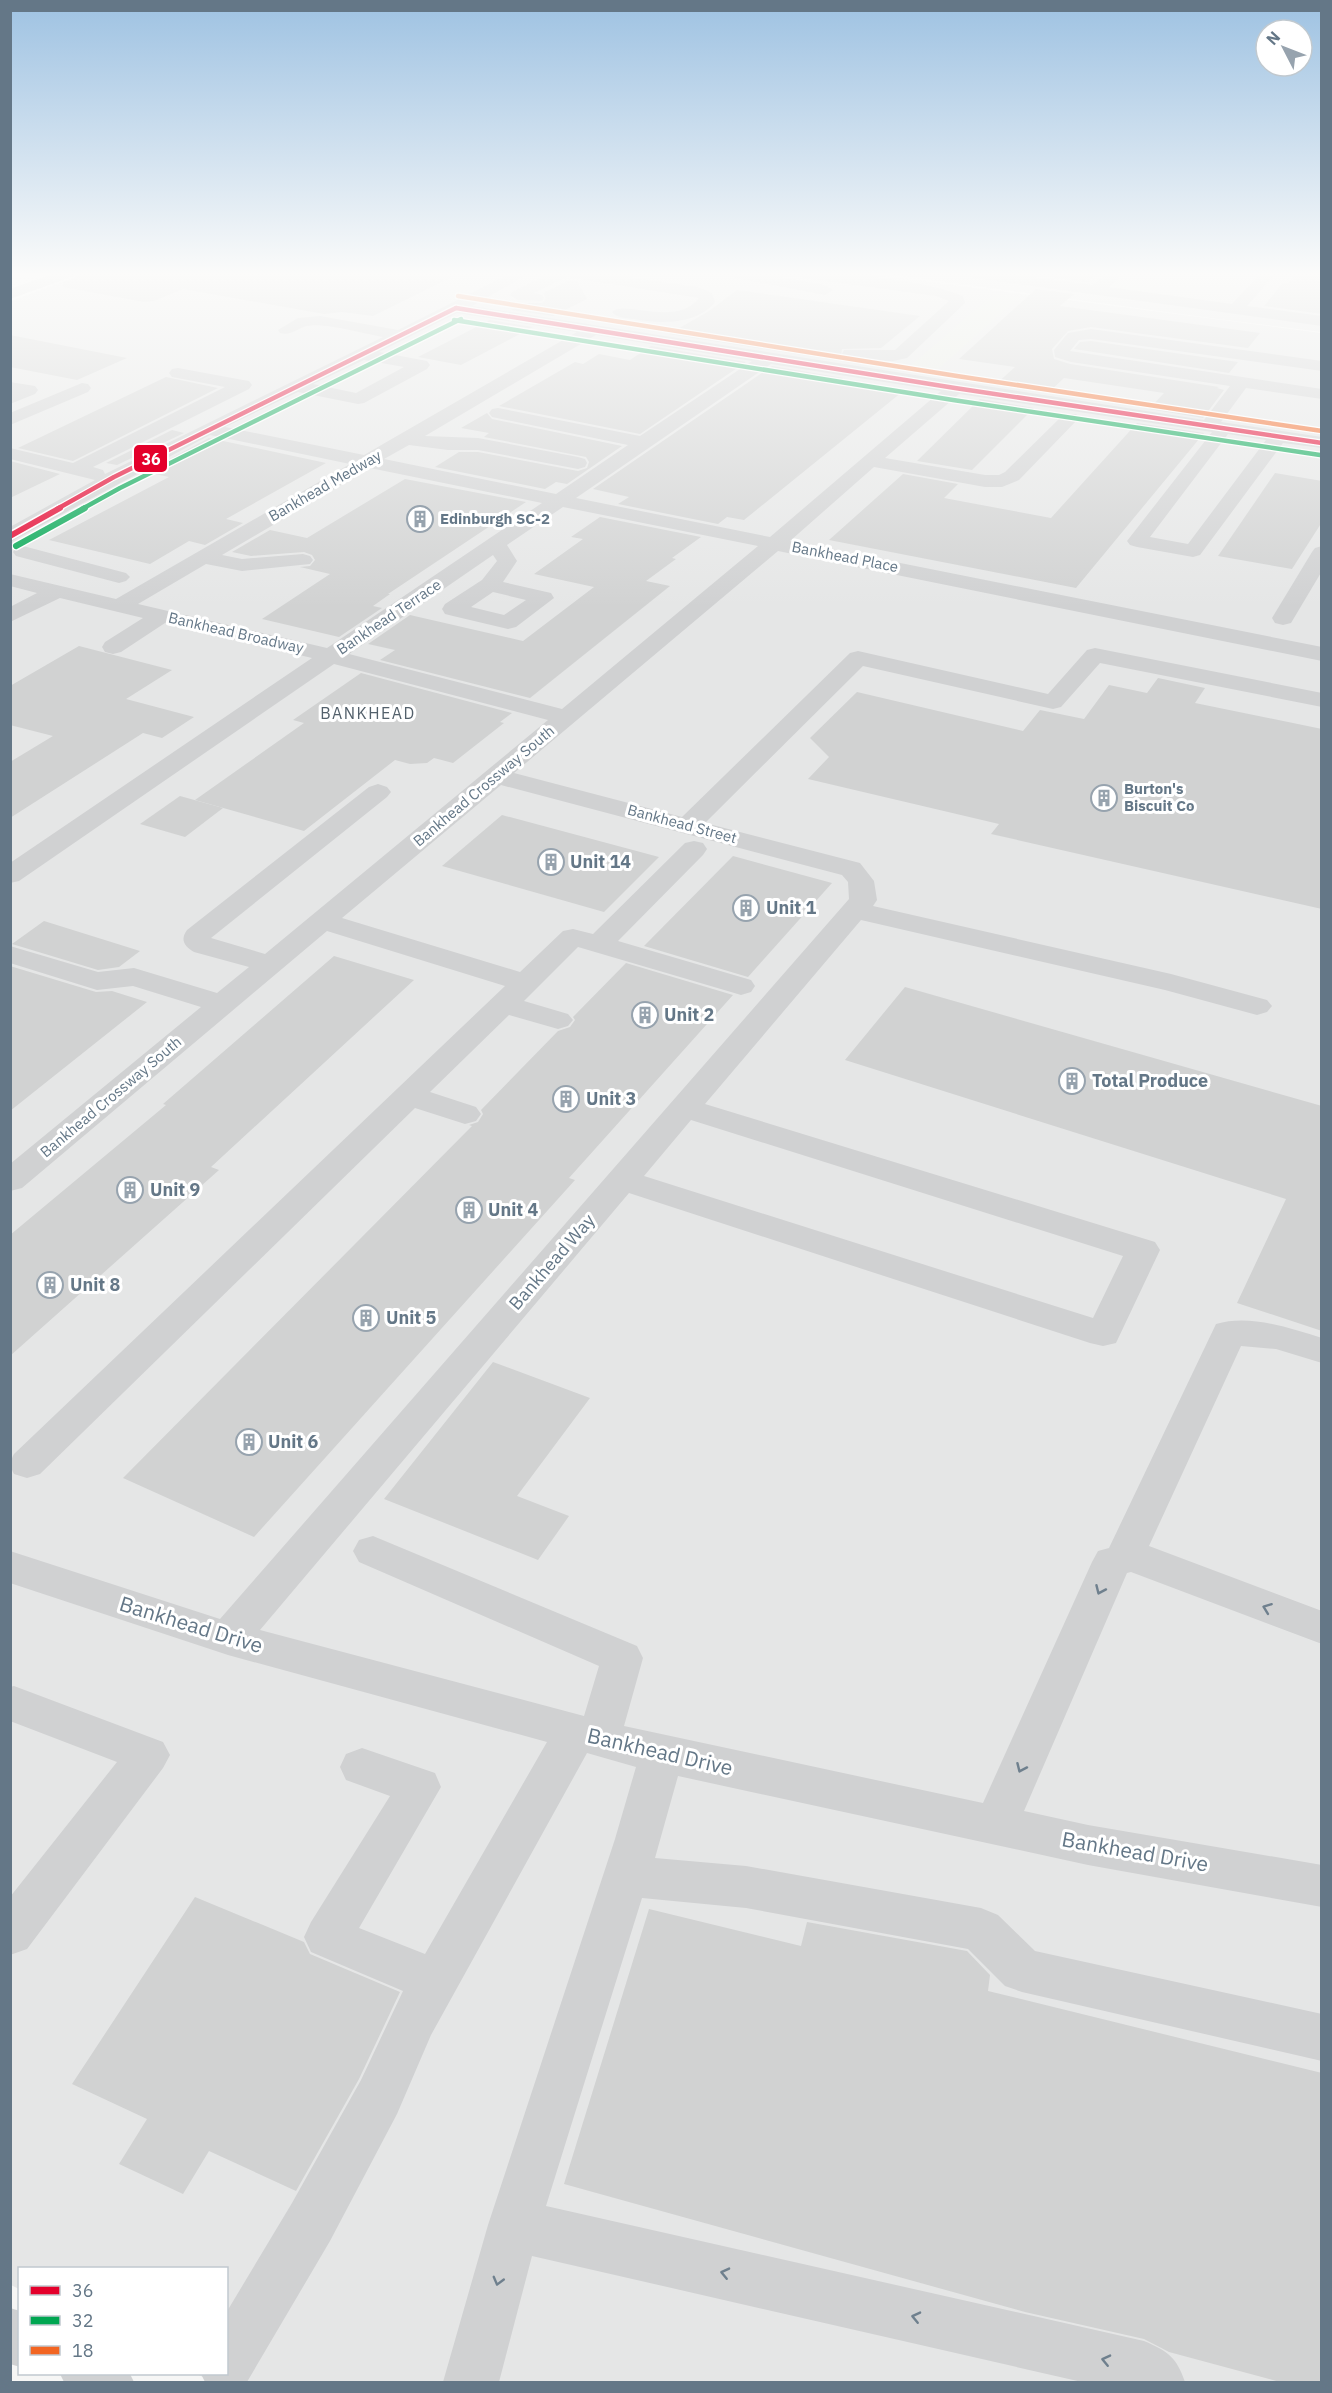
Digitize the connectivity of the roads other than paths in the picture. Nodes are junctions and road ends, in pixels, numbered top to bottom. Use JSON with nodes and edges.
{"nodes":[{"id":1,"x":241,"y":385,"type":"edge"},
{"id":2,"x":298,"y":385,"type":"edge"},
{"id":3,"x":385,"y":385,"type":"edge"},
{"id":4,"x":500,"y":385,"type":"edge"},
{"id":5,"x":728,"y":385,"type":"edge"},
{"id":6,"x":934,"y":385,"type":"edge"},
{"id":7,"x":1068,"y":385,"type":"edge"},
{"id":8,"x":1239,"y":385,"type":"edge"},
{"id":9,"x":1259,"y":385,"type":"edge"},
{"id":10,"x":295,"y":386,"type":"junction"},
{"id":11,"x":10,"y":387,"type":"edge"},
{"id":12,"x":82,"y":388,"type":"dead end"},
{"id":13,"x":955,"y":388,"type":"junction"},
{"id":14,"x":1322,"y":394,"type":"edge"},
{"id":15,"x":10,"y":399,"type":"edge"},
{"id":16,"x":1223,"y":408,"type":"junction"},
{"id":17,"x":189,"y":412,"type":"junction"},
{"id":18,"x":498,"y":413,"type":"dead end"},
{"id":19,"x":1070,"y":418,"type":"dead end"},
{"id":20,"x":10,"y":420,"type":"edge"},
{"id":21,"x":230,"y":420,"type":"junction"},
{"id":22,"x":1216,"y":427,"type":"junction"},
{"id":23,"x":211,"y":430,"type":"junction"},
{"id":24,"x":1278,"y":436,"type":"junction"},
{"id":25,"x":407,"y":439,"type":"junction"},
{"id":26,"x":645,"y":443,"type":"junction"},
{"id":27,"x":1322,"y":443,"type":"edge"},
{"id":28,"x":448,"y":444,"type":"junction"},
{"id":29,"x":10,"y":453,"type":"edge"},
{"id":30,"x":1264,"y":455,"type":"junction"},
{"id":31,"x":423,"y":458,"type":"dead end"},
{"id":32,"x":369,"y":461,"type":"junction"},
{"id":33,"x":871,"y":461,"type":"junction"},
{"id":34,"x":578,"y":464,"type":"dead end"},
{"id":35,"x":1322,"y":465,"type":"edge"},
{"id":36,"x":75,"y":469,"type":"junction"},
{"id":37,"x":114,"y":477,"type":"junction"},
{"id":38,"x":560,"y":502,"type":"junction"},
{"id":39,"x":775,"y":543,"type":"junction"},
{"id":40,"x":17,"y":544,"type":"edge"},
{"id":41,"x":496,"y":544,"type":"junction"},
{"id":42,"x":1322,"y":552,"type":"edge"},
{"id":43,"x":204,"y":557,"type":"junction"},
{"id":44,"x":303,"y":560,"type":"dead end"},
{"id":45,"x":63,"y":563,"type":"junction"},
{"id":46,"x":119,"y":577,"type":"dead end"},
{"id":47,"x":18,"y":582,"type":"edge"},
{"id":48,"x":490,"y":585,"type":"dead end"},
{"id":49,"x":57,"y":591,"type":"junction"},
{"id":50,"x":119,"y":606,"type":"junction"},
{"id":51,"x":10,"y":616,"type":"edge"},
{"id":52,"x":161,"y":616,"type":"junction"},
{"id":53,"x":1283,"y":618,"type":"dead end"},
{"id":54,"x":113,"y":647,"type":"dead end"},
{"id":55,"x":1322,"y":654,"type":"edge"},
{"id":56,"x":331,"y":656,"type":"junction"},
{"id":57,"x":1322,"y":700,"type":"edge"},
{"id":58,"x":566,"y":717,"type":"junction"},
{"id":59,"x":497,"y":776,"type":"junction"},
{"id":60,"x":378,"y":792,"type":"dead end"},
{"id":61,"x":691,"y":837,"type":"junction"},
{"id":62,"x":10,"y":875,"type":"edge"},
{"id":63,"x":858,"y":896,"type":"junction"},
{"id":64,"x":322,"y":921,"type":"junction"},
{"id":65,"x":599,"y":944,"type":"junction"},
{"id":66,"x":10,"y":954,"type":"edge"},
{"id":67,"x":271,"y":964,"type":"junction"},
{"id":68,"x":741,"y":986,"type":"dead end"},
{"id":69,"x":515,"y":993,"type":"junction"},
{"id":70,"x":223,"y":1004,"type":"junction"},
{"id":71,"x":1257,"y":1006,"type":"dead end"},
{"id":72,"x":558,"y":1020,"type":"dead end"},
{"id":73,"x":410,"y":1096,"type":"junction"},
{"id":74,"x":685,"y":1108,"type":"junction"},
{"id":75,"x":465,"y":1114,"type":"dead end"},
{"id":76,"x":10,"y":1180,"type":"edge"},
{"id":77,"x":623,"y":1180,"type":"junction"},
{"id":78,"x":1322,"y":1351,"type":"edge"},
{"id":79,"x":27,"y":1464,"type":"dead end"},
{"id":80,"x":373,"y":1551,"type":"dead end"},
{"id":81,"x":1123,"y":1559,"type":"junction"},
{"id":82,"x":10,"y":1567,"type":"edge"},
{"id":83,"x":1322,"y":1628,"type":"edge"},
{"id":84,"x":228,"y":1638,"type":"junction"},
{"id":85,"x":14,"y":1704,"type":"dead end"},
{"id":86,"x":587,"y":1735,"type":"junction"},
{"id":87,"x":662,"y":1754,"type":"junction"},
{"id":88,"x":362,"y":1767,"type":"dead end"},
{"id":89,"x":995,"y":1825,"type":"junction"},
{"id":90,"x":626,"y":1876,"type":"junction"},
{"id":91,"x":1322,"y":1886,"type":"edge"},
{"id":92,"x":10,"y":1934,"type":"edge"},
{"id":93,"x":436,"y":1982,"type":"junction"},
{"id":94,"x":1322,"y":2038,"type":"edge"},
{"id":95,"x":514,"y":2225,"type":"junction"},
{"id":96,"x":228,"y":2363,"type":"edge"},
{"id":97,"x":92,"y":2375,"type":"edge"},
{"id":98,"x":106,"y":2382,"type":"edge"},
{"id":99,"x":471,"y":2382,"type":"edge"},
{"id":100,"x":1157,"y":2382,"type":"edge"}],
"edges":[{"from":1,"to":17,"type":"street"},
{"from":2,"to":10,"type":"street"},
{"from":3,"to":10,"type":"street"},
{"from":4,"to":25,"type":"street","name":"Bankhead Medway"},
{"from":5,"to":26,"type":"street","name":"Bankhead Terrace"},
{"from":6,"to":13,"type":"street"},
{"from":7,"to":16,"type":"street"},
{"from":8,"to":16,"type":"street"},
{"from":9,"to":14,"type":"street"},
{"from":10,"to":21,"type":"street"},
{"from":11,"to":15,"type":"street"},
{"from":12,"to":20,"type":"street"},
{"from":13,"to":22,"type":"street"},
{"from":13,"to":33,"type":"street","name":"Bankhead Crossway South"},
{"from":16,"to":22,"type":"street"},
{"from":17,"to":21,"type":"street"},
{"from":17,"to":36,"type":"street"},
{"from":18,"to":26,"type":"street"},
{"from":19,"to":33,"type":"street"},
{"from":21,"to":23,"type":"street"},
{"from":22,"to":24,"type":"street"},
{"from":22,"to":30,"type":"street"},
{"from":23,"to":32,"type":"street","name":"Bankhead Place"},
{"from":23,"to":37,"type":"street"},
{"from":24,"to":27,"type":"street"},
{"from":24,"to":30,"type":"street"},
{"from":25,"to":28,"type":"street"},
{"from":25,"to":32,"type":"street","name":"Bankhead Medway"},
{"from":26,"to":38,"type":"street","name":"Bankhead Terrace"},
{"from":28,"to":31,"type":"street"},
{"from":28,"to":34,"type":"street"},
{"from":29,"to":36,"type":"street"},
{"from":30,"to":35,"type":"street"},
{"from":32,"to":38,"type":"street","name":"Bankhead Place"},
{"from":32,"to":43,"type":"street","name":"Bankhead Medway"},
{"from":33,"to":39,"type":"street","name":"Bankhead Crossway South"},
{"from":36,"to":37,"type":"street"},
{"from":37,"to":40,"type":"street"},
{"from":38,"to":39,"type":"street","name":"Bankhead Place"},
{"from":38,"to":41,"type":"street","name":"Bankhead Terrace"},
{"from":39,"to":55,"type":"street","name":"Bankhead Place"},
{"from":39,"to":58,"type":"street","name":"Bankhead Crossway South"},
{"from":40,"to":45,"type":"street"},
{"from":41,"to":48,"type":"street"},
{"from":41,"to":56,"type":"street","name":"Bankhead Terrace"},
{"from":42,"to":53,"type":"street"},
{"from":43,"to":44,"type":"street"},
{"from":43,"to":50,"type":"street","name":"Bankhead Medway"},
{"from":45,"to":46,"type":"street"},
{"from":45,"to":47,"type":"street"},
{"from":47,"to":49,"type":"street","name":"Bankhead Broadway"},
{"from":49,"to":50,"type":"street","name":"Bankhead Broadway"},
{"from":49,"to":51,"type":"street"},
{"from":50,"to":52,"type":"street","name":"Bankhead Broadway"},
{"from":52,"to":54,"type":"street"},
{"from":52,"to":56,"type":"street","name":"Bankhead Broadway"},
{"from":56,"to":58,"type":"street","name":"Bankhead Broadway"},
{"from":56,"to":62,"type":"street","name":"Bankhead Terrace"},
{"from":57,"to":61,"type":"street"},
{"from":58,"to":59,"type":"street","name":"Bankhead Crossway South"},
{"from":59,"to":61,"type":"street","name":"Bankhead Street"},
{"from":59,"to":64,"type":"street","name":"Bankhead Crossway South"},
{"from":60,"to":67,"type":"street"},
{"from":61,"to":63,"type":"street","name":"Bankhead Street"},
{"from":61,"to":65,"type":"street"},
{"from":63,"to":71,"type":"street"},
{"from":63,"to":74,"type":"street","name":"Bankhead Way"},
{"from":64,"to":67,"type":"street","name":"Bankhead Crossway South"},
{"from":64,"to":69,"type":"street"},
{"from":65,"to":68,"type":"street"},
{"from":65,"to":69,"type":"street"},
{"from":66,"to":70,"type":"street"},
{"from":67,"to":70,"type":"street","name":"Bankhead Crossway South"},
{"from":69,"to":72,"type":"street"},
{"from":69,"to":73,"type":"street"},
{"from":70,"to":76,"type":"street","name":"Bankhead Crossway South"},
{"from":73,"to":75,"type":"street"},
{"from":73,"to":79,"type":"street"},
{"from":74,"to":77,"type":"street","name":"Bankhead Way"},
{"from":74,"to":77,"type":"street"},
{"from":77,"to":84,"type":"street","name":"Bankhead Way"},
{"from":78,"to":81,"type":"street"},
{"from":80,"to":86,"type":"street"},
{"from":83,"to":81,"type":"street","one_way":true},
{"from":81,"to":89,"type":"street","one_way":true},
{"from":82,"to":84,"type":"street","name":"Bankhead Drive"},
{"from":84,"to":86,"type":"street","name":"Bankhead Drive"},
{"from":85,"to":92,"type":"street"},
{"from":86,"to":87,"type":"street","name":"Bankhead Drive"},
{"from":86,"to":93,"type":"street"},
{"from":87,"to":89,"type":"street","name":"Bankhead Drive"},
{"from":87,"to":90,"type":"street"},
{"from":88,"to":93,"type":"street"},
{"from":89,"to":91,"type":"street","name":"Bankhead Drive"},
{"from":90,"to":94,"type":"street"},
{"from":90,"to":95,"type":"street"},
{"from":93,"to":96,"type":"street"},
{"from":95,"to":99,"type":"street","one_way":true},
{"from":100,"to":95,"type":"street","one_way":true},
{"from":97,"to":98,"type":"street"}]}
